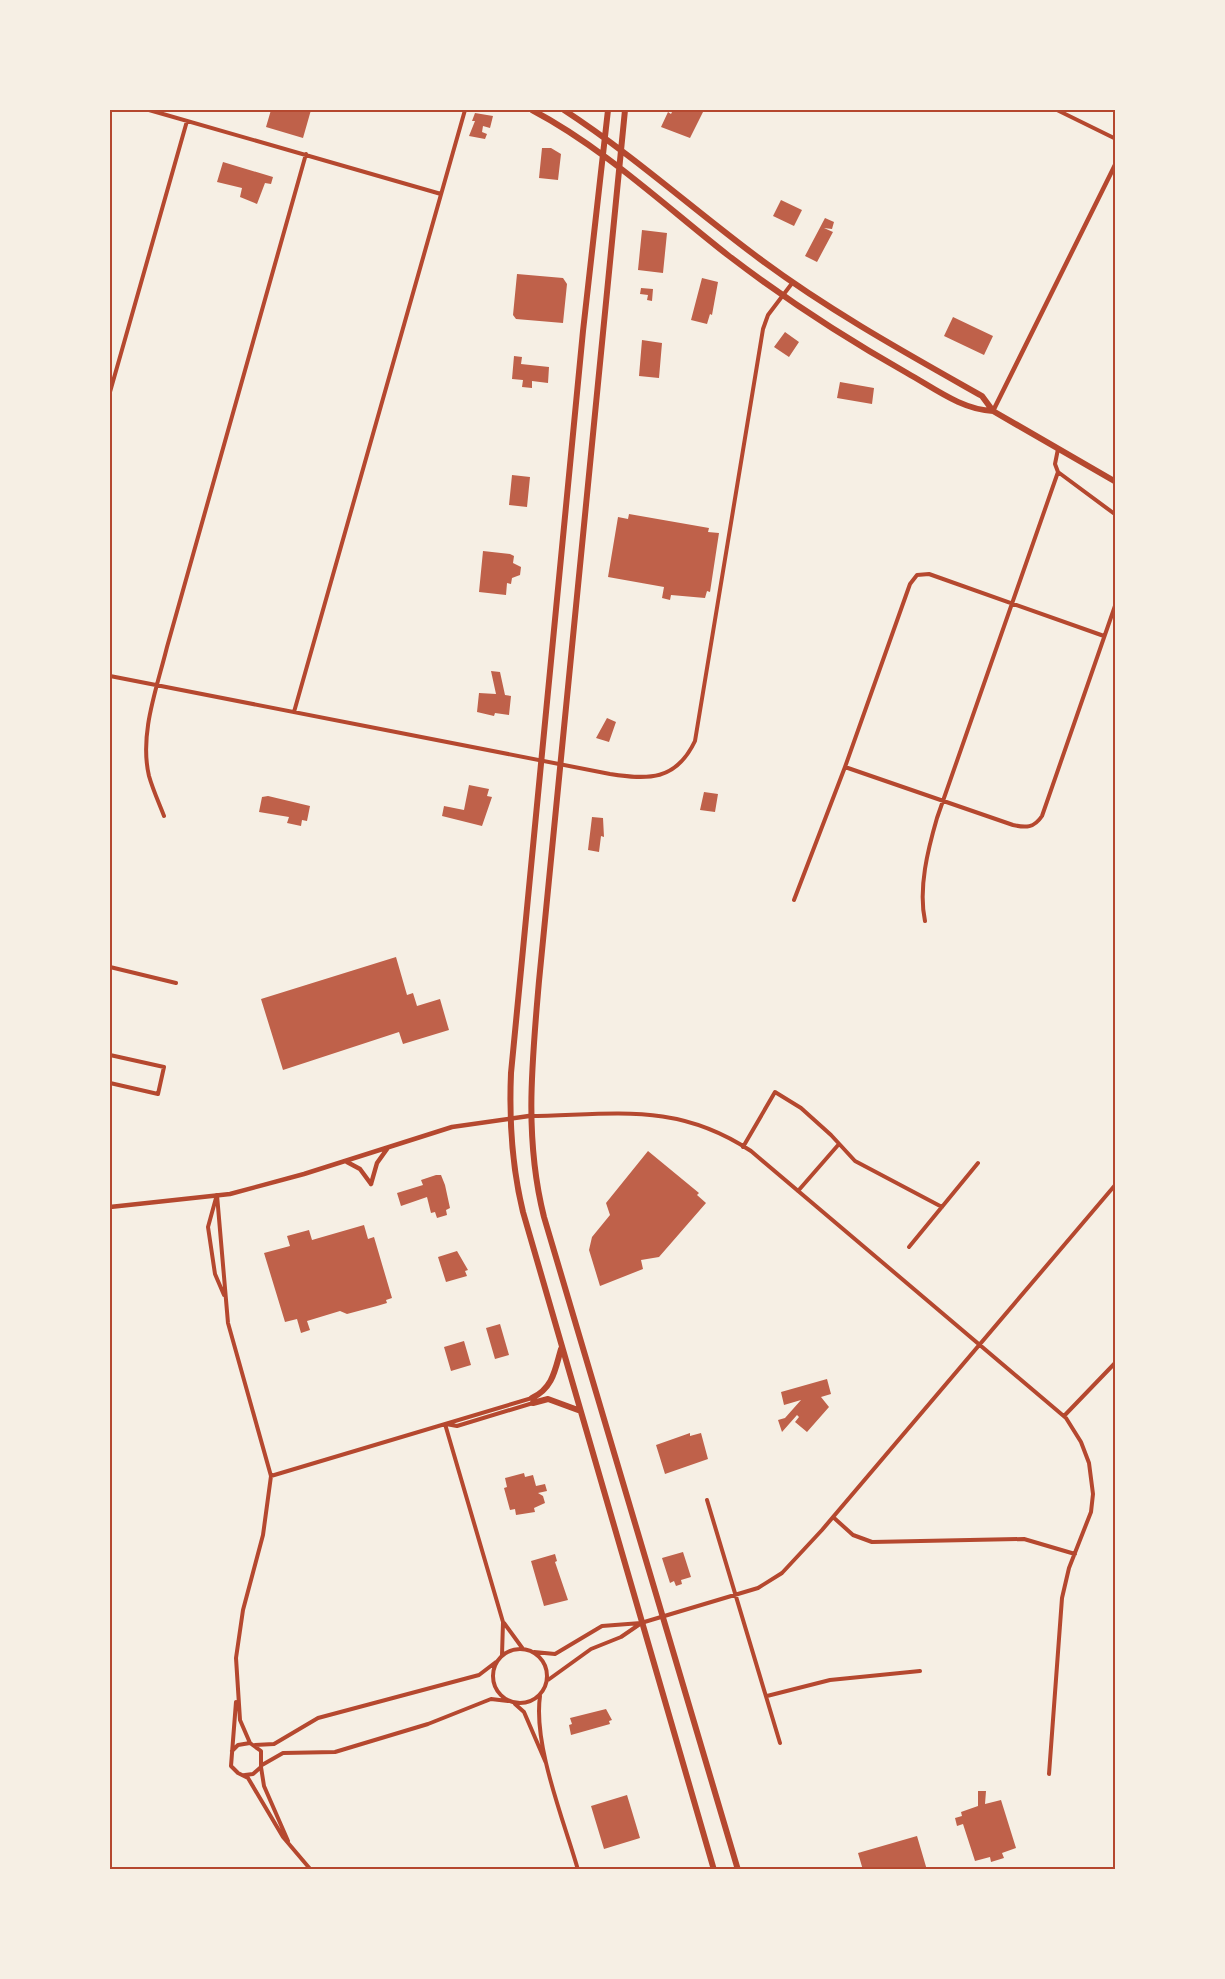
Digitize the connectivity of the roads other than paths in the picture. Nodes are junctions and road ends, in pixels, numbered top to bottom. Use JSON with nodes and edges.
{"nodes":[{"id":1,"x":149,"y":110,"type":"edge"},
{"id":2,"x":465,"y":110,"type":"edge"},
{"id":3,"x":532,"y":110,"type":"edge"},
{"id":4,"x":564,"y":110,"type":"edge"},
{"id":5,"x":608,"y":110,"type":"edge"},
{"id":6,"x":625,"y":110,"type":"edge"},
{"id":7,"x":1057,"y":110,"type":"edge"},
{"id":8,"x":187,"y":121,"type":"junction"},
{"id":9,"x":604,"y":137,"type":"junction"},
{"id":10,"x":1116,"y":139,"type":"edge"},
{"id":11,"x":621,"y":149,"type":"junction"},
{"id":12,"x":306,"y":154,"type":"junction"},
{"id":13,"x":602,"y":155,"type":"junction"},
{"id":14,"x":1116,"y":162,"type":"edge"},
{"id":15,"x":619,"y":168,"type":"junction"},
{"id":16,"x":441,"y":194,"type":"junction"},
{"id":17,"x":793,"y":282,"type":"junction"},
{"id":18,"x":782,"y":294,"type":"junction"},
{"id":19,"x":110,"y":392,"type":"edge"},
{"id":20,"x":993,"y":411,"type":"junction"},
{"id":21,"x":1058,"y":449,"type":"junction"},
{"id":22,"x":1058,"y":472,"type":"junction"},
{"id":23,"x":1116,"y":482,"type":"edge"},
{"id":24,"x":1116,"y":515,"type":"edge"},
{"id":25,"x":1010,"y":603,"type":"junction"},
{"id":26,"x":1116,"y":603,"type":"edge"},
{"id":27,"x":1104,"y":636,"type":"junction"},
{"id":28,"x":110,"y":676,"type":"edge"},
{"id":29,"x":158,"y":686,"type":"junction"},
{"id":30,"x":294,"y":712,"type":"junction"},
{"id":31,"x":541,"y":761,"type":"junction"},
{"id":32,"x":560,"y":765,"type":"junction"},
{"id":33,"x":845,"y":767,"type":"junction"},
{"id":34,"x":943,"y":800,"type":"junction"},
{"id":35,"x":164,"y":816,"type":"dead end"},
{"id":36,"x":794,"y":900,"type":"dead end"},
{"id":37,"x":925,"y":921,"type":"dead end"},
{"id":38,"x":110,"y":967,"type":"edge"},
{"id":39,"x":176,"y":983,"type":"dead end"},
{"id":40,"x":110,"y":1055,"type":"edge"},
{"id":41,"x":110,"y":1083,"type":"edge"},
{"id":42,"x":529,"y":1116,"type":"junction"},
{"id":43,"x":511,"y":1119,"type":"junction"},
{"id":44,"x":839,"y":1144,"type":"junction"},
{"id":45,"x":388,"y":1147,"type":"junction"},
{"id":46,"x":743,"y":1147,"type":"junction"},
{"id":47,"x":346,"y":1161,"type":"junction"},
{"id":48,"x":978,"y":1163,"type":"dead end"},
{"id":49,"x":1116,"y":1184,"type":"edge"},
{"id":50,"x":798,"y":1191,"type":"junction"},
{"id":51,"x":216,"y":1194,"type":"junction"},
{"id":52,"x":110,"y":1207,"type":"edge"},
{"id":53,"x":942,"y":1207,"type":"junction"},
{"id":54,"x":909,"y":1247,"type":"dead end"},
{"id":55,"x":226,"y":1298,"type":"junction"},
{"id":56,"x":978,"y":1345,"type":"junction"},
{"id":57,"x":561,"y":1349,"type":"junction"},
{"id":58,"x":1116,"y":1362,"type":"edge"},
{"id":59,"x":533,"y":1401,"type":"junction"},
{"id":60,"x":578,"y":1410,"type":"junction"},
{"id":61,"x":1064,"y":1416,"type":"junction"},
{"id":62,"x":445,"y":1424,"type":"junction"},
{"id":63,"x":271,"y":1476,"type":"junction"},
{"id":64,"x":707,"y":1500,"type":"dead end"},
{"id":65,"x":833,"y":1517,"type":"junction"},
{"id":66,"x":1075,"y":1554,"type":"junction"},
{"id":67,"x":736,"y":1594,"type":"junction"},
{"id":68,"x":663,"y":1616,"type":"junction"},
{"id":69,"x":503,"y":1622,"type":"junction"},
{"id":70,"x":641,"y":1623,"type":"junction"},
{"id":71,"x":523,"y":1649,"type":"junction"},
{"id":72,"x":534,"y":1652,"type":"junction"},
{"id":73,"x":502,"y":1655,"type":"junction"},
{"id":74,"x":496,"y":1662,"type":"junction"},
{"id":75,"x":920,"y":1671,"type":"dead end"},
{"id":76,"x":548,"y":1680,"type":"junction"},
{"id":77,"x":540,"y":1696,"type":"junction"},
{"id":78,"x":767,"y":1696,"type":"junction"},
{"id":79,"x":237,"y":1699,"type":"junction"},
{"id":80,"x":507,"y":1701,"type":"junction"},
{"id":81,"x":514,"y":1703,"type":"junction"},
{"id":82,"x":250,"y":1743,"type":"junction"},
{"id":83,"x":780,"y":1743,"type":"dead end"},
{"id":84,"x":255,"y":1745,"type":"junction"},
{"id":85,"x":231,"y":1752,"type":"junction"},
{"id":86,"x":261,"y":1766,"type":"junction"},
{"id":87,"x":550,"y":1772,"type":"junction"},
{"id":88,"x":1049,"y":1774,"type":"dead end"},
{"id":89,"x":245,"y":1775,"type":"junction"},
{"id":90,"x":291,"y":1847,"type":"junction"},
{"id":91,"x":311,"y":1869,"type":"edge"},
{"id":92,"x":578,"y":1869,"type":"edge"},
{"id":93,"x":714,"y":1869,"type":"edge"},
{"id":94,"x":738,"y":1869,"type":"edge"}],
"edges":[{"from":1,"to":8,"type":"street"},
{"from":2,"to":16,"type":"street"},
{"from":3,"to":13,"type":"main road"},
{"from":4,"to":9,"type":"main road"},
{"from":5,"to":9,"type":"main road"},
{"from":6,"to":11,"type":"main road"},
{"from":7,"to":10,"type":"street"},
{"from":8,"to":12,"type":"street"},
{"from":8,"to":19,"type":"street"},
{"from":9,"to":11,"type":"main road"},
{"from":9,"to":13,"type":"main road"},
{"from":11,"to":15,"type":"main road"},
{"from":11,"to":17,"type":"main road"},
{"from":12,"to":16,"type":"street"},
{"from":12,"to":29,"type":"street"},
{"from":13,"to":15,"type":"main road"},
{"from":13,"to":31,"type":"main road"},
{"from":14,"to":20,"type":"street"},
{"from":15,"to":18,"type":"main road"},
{"from":15,"to":32,"type":"main road"},
{"from":16,"to":30,"type":"street"},
{"from":17,"to":18,"type":"street"},
{"from":17,"to":20,"type":"main road"},
{"from":18,"to":20,"type":"main road"},
{"from":18,"to":32,"type":"street"},
{"from":20,"to":21,"type":"main road"},
{"from":21,"to":22,"type":"street"},
{"from":21,"to":23,"type":"main road"},
{"from":22,"to":24,"type":"street"},
{"from":22,"to":25,"type":"street"},
{"from":25,"to":27,"type":"street"},
{"from":25,"to":33,"type":"street"},
{"from":25,"to":34,"type":"street"},
{"from":26,"to":27,"type":"street"},
{"from":27,"to":34,"type":"street"},
{"from":28,"to":29,"type":"street"},
{"from":29,"to":30,"type":"street"},
{"from":29,"to":35,"type":"street"},
{"from":30,"to":31,"type":"street"},
{"from":31,"to":32,"type":"street"},
{"from":31,"to":43,"type":"main road"},
{"from":32,"to":42,"type":"main road"},
{"from":33,"to":34,"type":"street"},
{"from":33,"to":36,"type":"street"},
{"from":34,"to":37,"type":"street"},
{"from":38,"to":39,"type":"street"},
{"from":40,"to":41,"type":"street"},
{"from":42,"to":43,"type":"street"},
{"from":42,"to":46,"type":"street"},
{"from":42,"to":68,"type":"main road"},
{"from":43,"to":45,"type":"street"},
{"from":43,"to":57,"type":"main road"},
{"from":44,"to":46,"type":"street"},
{"from":44,"to":50,"type":"street"},
{"from":44,"to":53,"type":"street"},
{"from":45,"to":47,"type":"street"},
{"from":45,"to":47,"type":"street"},
{"from":46,"to":50,"type":"street"},
{"from":47,"to":51,"type":"street"},
{"from":48,"to":53,"type":"street"},
{"from":49,"to":56,"type":"street"},
{"from":50,"to":56,"type":"street"},
{"from":51,"to":52,"type":"street"},
{"from":51,"to":55,"type":"street"},
{"from":51,"to":55,"type":"street"},
{"from":53,"to":54,"type":"street"},
{"from":55,"to":63,"type":"street"},
{"from":56,"to":61,"type":"street"},
{"from":56,"to":65,"type":"street"},
{"from":57,"to":59,"type":"main road"},
{"from":57,"to":60,"type":"main road"},
{"from":58,"to":61,"type":"street"},
{"from":59,"to":60,"type":"main road"},
{"from":59,"to":62,"type":"street"},
{"from":59,"to":62,"type":"street"},
{"from":60,"to":70,"type":"main road"},
{"from":61,"to":66,"type":"street"},
{"from":62,"to":63,"type":"street"},
{"from":62,"to":69,"type":"street"},
{"from":63,"to":79,"type":"street"},
{"from":64,"to":67,"type":"street"},
{"from":65,"to":66,"type":"street"},
{"from":65,"to":67,"type":"street"},
{"from":66,"to":88,"type":"street"},
{"from":67,"to":68,"type":"street"},
{"from":67,"to":78,"type":"street"},
{"from":68,"to":70,"type":"street"},
{"from":68,"to":94,"type":"main road"},
{"from":69,"to":71,"type":"street"},
{"from":69,"to":73,"type":"street"},
{"from":70,"to":72,"type":"street"},
{"from":70,"to":76,"type":"street"},
{"from":70,"to":93,"type":"main road"},
{"from":71,"to":72,"type":"street"},
{"from":71,"to":73,"type":"street"},
{"from":72,"to":76,"type":"street"},
{"from":73,"to":74,"type":"street"},
{"from":74,"to":80,"type":"street"},
{"from":74,"to":84,"type":"street"},
{"from":75,"to":78,"type":"street"},
{"from":76,"to":77,"type":"street"},
{"from":77,"to":81,"type":"street"},
{"from":77,"to":87,"type":"street"},
{"from":78,"to":83,"type":"street"},
{"from":79,"to":82,"type":"street"},
{"from":79,"to":85,"type":"street"},
{"from":80,"to":81,"type":"street"},
{"from":80,"to":86,"type":"street"},
{"from":81,"to":87,"type":"street"},
{"from":82,"to":84,"type":"street"},
{"from":82,"to":85,"type":"street"},
{"from":84,"to":86,"type":"street"},
{"from":85,"to":89,"type":"street"},
{"from":86,"to":89,"type":"street"},
{"from":86,"to":90,"type":"street"},
{"from":87,"to":92,"type":"street"},
{"from":89,"to":90,"type":"street"},
{"from":90,"to":91,"type":"street"}]}
